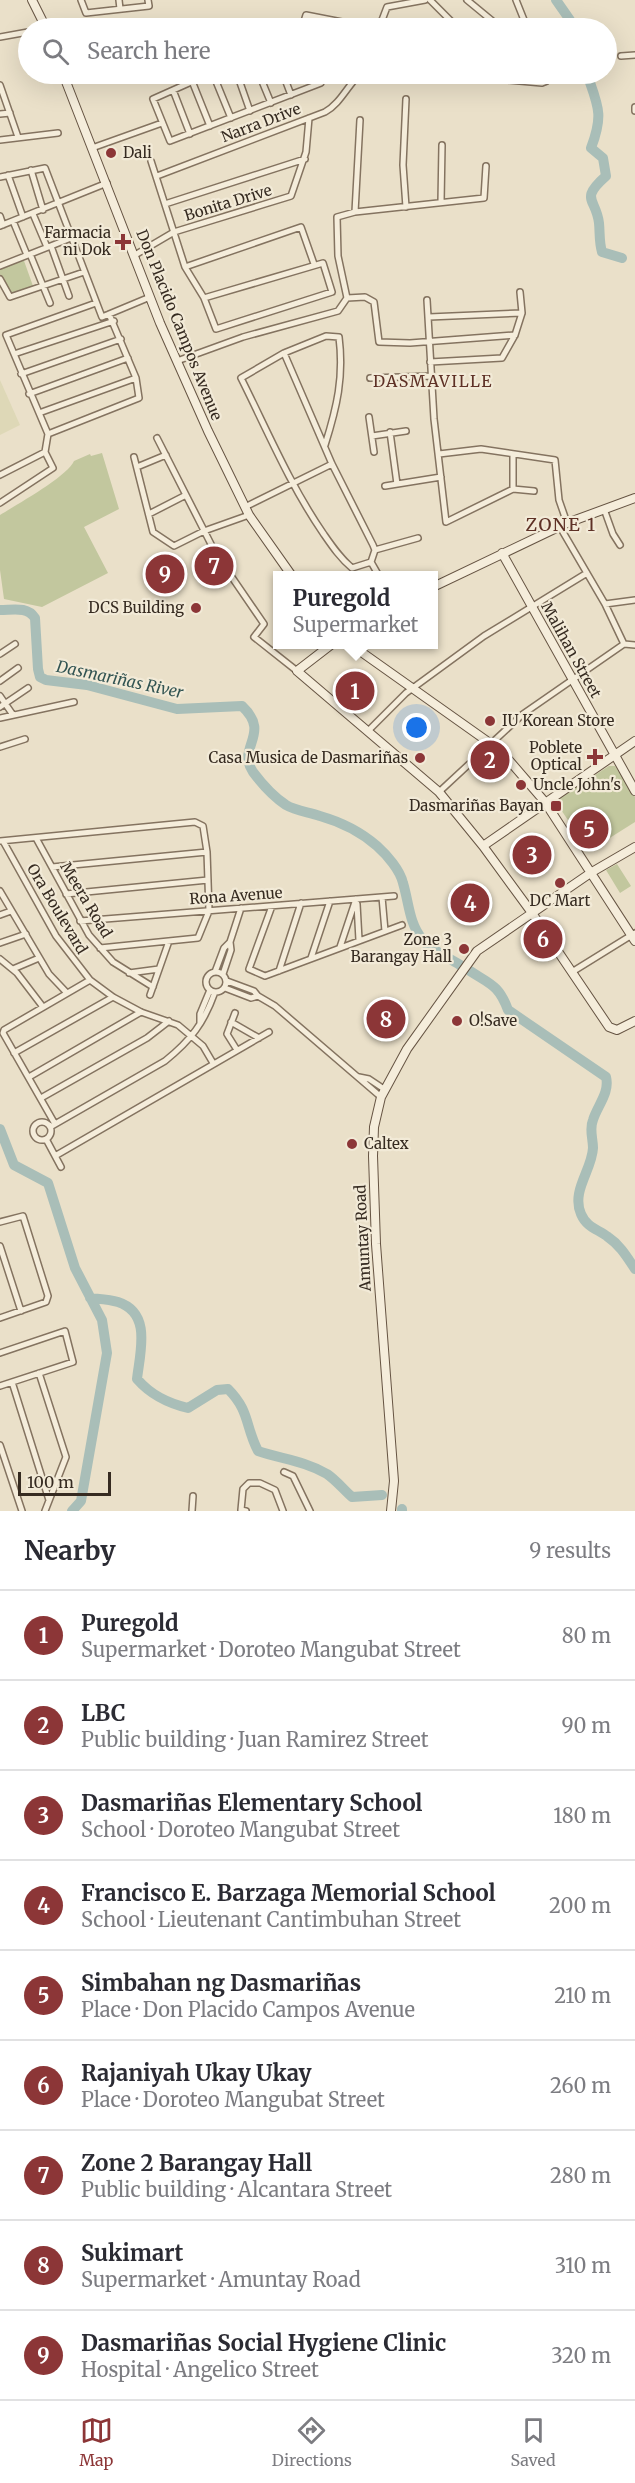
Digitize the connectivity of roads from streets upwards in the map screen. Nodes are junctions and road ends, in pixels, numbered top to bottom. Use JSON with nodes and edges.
{"nodes":[{"id":1,"x":32,"y":0,"type":"edge"},
{"id":2,"x":81,"y":0,"type":"edge"},
{"id":3,"x":119,"y":0,"type":"edge"},
{"id":4,"x":148,"y":0,"type":"edge"},
{"id":5,"x":425,"y":0,"type":"edge"},
{"id":6,"x":430,"y":0,"type":"edge"},
{"id":7,"x":467,"y":0,"type":"edge"},
{"id":8,"x":516,"y":0,"type":"edge"},
{"id":9,"x":120,"y":9,"type":"junction"},
{"id":10,"x":41,"y":18,"type":"edge"},
{"id":11,"x":305,"y":18,"type":"edge"},
{"id":12,"x":320,"y":18,"type":"edge"},
{"id":13,"x":383,"y":18,"type":"edge"},
{"id":14,"x":448,"y":18,"type":"edge"},
{"id":15,"x":489,"y":18,"type":"edge"},
{"id":16,"x":523,"y":18,"type":"edge"},
{"id":17,"x":18,"y":34,"type":"edge"},
{"id":18,"x":0,"y":37,"type":"edge"},
{"id":19,"x":635,"y":55,"type":"edge"},
{"id":20,"x":621,"y":56,"type":"dead end"},
{"id":21,"x":67,"y":84,"type":"edge"},
{"id":22,"x":186,"y":84,"type":"edge"},
{"id":23,"x":193,"y":84,"type":"edge"},
{"id":24,"x":216,"y":84,"type":"edge"},
{"id":25,"x":241,"y":84,"type":"edge"},
{"id":26,"x":264,"y":84,"type":"edge"},
{"id":27,"x":287,"y":84,"type":"edge"},
{"id":28,"x":318,"y":84,"type":"edge"},
{"id":29,"x":349,"y":84,"type":"edge"},
{"id":30,"x":0,"y":87,"type":"edge"},
{"id":31,"x":173,"y":90,"type":"junction"},
{"id":32,"x":291,"y":95,"type":"junction"},
{"id":33,"x":406,"y":99,"type":"dead end"},
{"id":34,"x":271,"y":103,"type":"junction"},
{"id":35,"x":250,"y":111,"type":"junction"},
{"id":36,"x":10,"y":113,"type":"junction"},
{"id":37,"x":0,"y":114,"type":"edge"},
{"id":38,"x":231,"y":118,"type":"junction"},
{"id":39,"x":309,"y":118,"type":"junction"},
{"id":40,"x":360,"y":120,"type":"dead end"},
{"id":41,"x":162,"y":123,"type":"junction"},
{"id":42,"x":210,"y":126,"type":"junction"},
{"id":43,"x":58,"y":133,"type":"dead end"},
{"id":44,"x":190,"y":134,"type":"junction"},
{"id":45,"x":18,"y":137,"type":"junction"},
{"id":46,"x":0,"y":140,"type":"edge"},
{"id":47,"x":441,"y":145,"type":"dead end"},
{"id":48,"x":92,"y":148,"type":"junction"},
{"id":49,"x":305,"y":159,"type":"junction"},
{"id":50,"x":151,"y":162,"type":"dead end"},
{"id":51,"x":486,"y":166,"type":"dead end"},
{"id":52,"x":31,"y":171,"type":"junction"},
{"id":53,"x":8,"y":175,"type":"junction"},
{"id":54,"x":157,"y":176,"type":"junction"},
{"id":55,"x":0,"y":177,"type":"edge"},
{"id":56,"x":107,"y":183,"type":"junction"},
{"id":57,"x":441,"y":202,"type":"junction"},
{"id":58,"x":60,"y":203,"type":"junction"},
{"id":59,"x":165,"y":204,"type":"junction"},
{"id":60,"x":406,"y":207,"type":"junction"},
{"id":61,"x":43,"y":210,"type":"junction"},
{"id":62,"x":355,"y":212,"type":"junction"},
{"id":63,"x":33,"y":214,"type":"junction"},
{"id":64,"x":0,"y":216,"type":"edge"},
{"id":65,"x":23,"y":217,"type":"junction"},
{"id":66,"x":13,"y":221,"type":"junction"},
{"id":67,"x":2,"y":226,"type":"edge"},
{"id":68,"x":174,"y":232,"type":"junction"},
{"id":69,"x":71,"y":238,"type":"junction"},
{"id":70,"x":49,"y":247,"type":"junction"},
{"id":71,"x":29,"y":255,"type":"junction"},
{"id":72,"x":135,"y":255,"type":"junction"},
{"id":73,"x":314,"y":264,"type":"junction"},
{"id":74,"x":0,"y":266,"type":"edge"},
{"id":75,"x":185,"y":267,"type":"junction"},
{"id":76,"x":84,"y":272,"type":"junction"},
{"id":77,"x":0,"y":279,"type":"edge"},
{"id":78,"x":63,"y":279,"type":"junction"},
{"id":79,"x":43,"y":286,"type":"junction"},
{"id":80,"x":520,"y":292,"type":"dead end"},
{"id":81,"x":69,"y":296,"type":"dead end"},
{"id":82,"x":150,"y":297,"type":"junction"},
{"id":83,"x":204,"y":298,"type":"junction"},
{"id":84,"x":347,"y":298,"type":"junction"},
{"id":85,"x":427,"y":300,"type":"dead end"},
{"id":86,"x":50,"y":303,"type":"dead end"},
{"id":87,"x":96,"y":303,"type":"junction"},
{"id":88,"x":522,"y":313,"type":"junction"},
{"id":89,"x":109,"y":314,"type":"junction"},
{"id":90,"x":429,"y":317,"type":"junction"},
{"id":91,"x":114,"y":321,"type":"junction"},
{"id":92,"x":515,"y":335,"type":"junction"},
{"id":93,"x":121,"y":339,"type":"junction"},
{"id":94,"x":430,"y":340,"type":"junction"},
{"id":95,"x":285,"y":353,"type":"junction"},
{"id":96,"x":14,"y":354,"type":"junction"},
{"id":97,"x":128,"y":358,"type":"junction"},
{"id":98,"x":177,"y":361,"type":"junction"},
{"id":99,"x":430,"y":362,"type":"junction"},
{"id":100,"x":21,"y":374,"type":"junction"},
{"id":101,"x":431,"y":376,"type":"junction"},
{"id":102,"x":136,"y":378,"type":"junction"},
{"id":103,"x":370,"y":378,"type":"dead end"},
{"id":104,"x":29,"y":394,"type":"junction"},
{"id":105,"x":39,"y":413,"type":"junction"},
{"id":106,"x":369,"y":417,"type":"dead end"},
{"id":107,"x":406,"y":431,"type":"dead end"},
{"id":108,"x":390,"y":432,"type":"junction"},
{"id":109,"x":48,"y":434,"type":"junction"},
{"id":110,"x":372,"y":436,"type":"junction"},
{"id":111,"x":157,"y":438,"type":"dead end"},
{"id":112,"x":325,"y":445,"type":"junction"},
{"id":113,"x":45,"y":452,"type":"junction"},
{"id":114,"x":374,"y":452,"type":"dead end"},
{"id":115,"x":439,"y":454,"type":"junction"},
{"id":116,"x":513,"y":454,"type":"junction"},
{"id":117,"x":165,"y":455,"type":"junction"},
{"id":118,"x":134,"y":457,"type":"dead end"},
{"id":119,"x":332,"y":464,"type":"junction"},
{"id":120,"x":136,"y":467,"type":"junction"},
{"id":121,"x":0,"y":475,"type":"edge"},
{"id":122,"x":441,"y":477,"type":"junction"},
{"id":123,"x":292,"y":483,"type":"junction"},
{"id":124,"x":397,"y":484,"type":"junction"},
{"id":125,"x":385,"y":486,"type":"dead end"},
{"id":126,"x":513,"y":489,"type":"junction"},
{"id":127,"x":534,"y":491,"type":"dead end"},
{"id":128,"x":186,"y":495,"type":"junction"},
{"id":129,"x":635,"y":498,"type":"edge"},
{"id":130,"x":0,"y":503,"type":"edge"},
{"id":131,"x":245,"y":507,"type":"junction"},
{"id":132,"x":604,"y":509,"type":"junction"},
{"id":133,"x":149,"y":514,"type":"junction"},
{"id":134,"x":249,"y":515,"type":"junction"},
{"id":135,"x":564,"y":525,"type":"junction"},
{"id":136,"x":204,"y":531,"type":"junction"},
{"id":137,"x":417,"y":538,"type":"dead end"},
{"id":138,"x":620,"y":545,"type":"dead end"},
{"id":139,"x":375,"y":550,"type":"junction"},
{"id":140,"x":502,"y":552,"type":"junction"},
{"id":141,"x":371,"y":562,"type":"junction"},
{"id":142,"x":288,"y":571,"type":"edge"},
{"id":143,"x":377,"y":571,"type":"edge"},
{"id":144,"x":587,"y":573,"type":"junction"},
{"id":145,"x":438,"y":584,"type":"edge"},
{"id":146,"x":635,"y":600,"type":"edge"},
{"id":147,"x":605,"y":604,"type":"junction"},
{"id":148,"x":531,"y":605,"type":"junction"},
{"id":149,"x":15,"y":644,"type":"dead end"},
{"id":150,"x":624,"y":644,"type":"junction"},
{"id":151,"x":635,"y":645,"type":"edge"},
{"id":152,"x":327,"y":649,"type":"edge"},
{"id":153,"x":356,"y":649,"type":"edge"},
{"id":154,"x":0,"y":654,"type":"edge"},
{"id":155,"x":18,"y":668,"type":"dead end"},
{"id":156,"x":297,"y":671,"type":"junction"},
{"id":157,"x":572,"y":679,"type":"junction"},
{"id":158,"x":0,"y":681,"type":"edge"},
{"id":159,"x":28,"y":688,"type":"dead end"},
{"id":160,"x":411,"y":689,"type":"junction"},
{"id":161,"x":0,"y":696,"type":"edge"},
{"id":162,"x":74,"y":702,"type":"dead end"},
{"id":163,"x":3,"y":705,"type":"edge"},
{"id":164,"x":13,"y":715,"type":"junction"},
{"id":165,"x":0,"y":718,"type":"edge"},
{"id":166,"x":368,"y":731,"type":"junction"},
{"id":167,"x":25,"y":739,"type":"dead end"},
{"id":168,"x":635,"y":741,"type":"edge"},
{"id":169,"x":490,"y":743,"type":"junction"},
{"id":170,"x":0,"y":747,"type":"edge"},
{"id":171,"x":614,"y":755,"type":"junction"},
{"id":172,"x":635,"y":791,"type":"edge"},
{"id":173,"x":439,"y":792,"type":"junction"},
{"id":174,"x":544,"y":802,"type":"junction"},
{"id":175,"x":36,"y":838,"type":"junction"},
{"id":176,"x":2,"y":841,"type":"edge"},
{"id":177,"x":483,"y":846,"type":"junction"},
{"id":178,"x":635,"y":847,"type":"edge"},
{"id":179,"x":207,"y":852,"type":"junction"},
{"id":180,"x":52,"y":867,"type":"junction"},
{"id":181,"x":592,"y":872,"type":"junction"},
{"id":182,"x":208,"y":880,"type":"junction"},
{"id":183,"x":0,"y":891,"type":"edge"},
{"id":184,"x":66,"y":894,"type":"junction"},
{"id":185,"x":394,"y":896,"type":"dead end"},
{"id":186,"x":382,"y":897,"type":"junction"},
{"id":187,"x":356,"y":899,"type":"junction"},
{"id":188,"x":330,"y":901,"type":"junction"},
{"id":189,"x":301,"y":903,"type":"junction"},
{"id":190,"x":272,"y":906,"type":"junction"},
{"id":191,"x":242,"y":908,"type":"junction"},
{"id":192,"x":11,"y":910,"type":"junction"},
{"id":193,"x":209,"y":910,"type":"junction"},
{"id":194,"x":532,"y":913,"type":"junction"},
{"id":195,"x":0,"y":915,"type":"edge"},
{"id":196,"x":80,"y":921,"type":"junction"},
{"id":197,"x":402,"y":924,"type":"dead end"},
{"id":198,"x":385,"y":931,"type":"junction"},
{"id":199,"x":26,"y":934,"type":"junction"},
{"id":200,"x":634,"y":936,"type":"edge"},
{"id":201,"x":359,"y":940,"type":"junction"},
{"id":202,"x":169,"y":941,"type":"junction"},
{"id":203,"x":230,"y":942,"type":"junction"},
{"id":204,"x":0,"y":943,"type":"edge"},
{"id":205,"x":100,"y":948,"type":"junction"},
{"id":206,"x":340,"y":948,"type":"junction"},
{"id":207,"x":39,"y":958,"type":"junction"},
{"id":208,"x":311,"y":958,"type":"junction"},
{"id":209,"x":0,"y":959,"type":"edge"},
{"id":210,"x":13,"y":969,"type":"junction"},
{"id":211,"x":159,"y":969,"type":"junction"},
{"id":212,"x":279,"y":971,"type":"junction"},
{"id":213,"x":215,"y":972,"type":"junction"},
{"id":214,"x":572,"y":972,"type":"junction"},
{"id":215,"x":129,"y":973,"type":"junction"},
{"id":216,"x":223,"y":974,"type":"junction"},
{"id":217,"x":90,"y":980,"type":"junction"},
{"id":218,"x":226,"y":984,"type":"junction"},
{"id":219,"x":153,"y":987,"type":"junction"},
{"id":220,"x":212,"y":991,"type":"junction"},
{"id":221,"x":67,"y":993,"type":"junction"},
{"id":222,"x":150,"y":995,"type":"dead end"},
{"id":223,"x":113,"y":997,"type":"junction"},
{"id":224,"x":44,"y":1007,"type":"junction"},
{"id":225,"x":141,"y":1012,"type":"junction"},
{"id":226,"x":235,"y":1013,"type":"dead end"},
{"id":227,"x":169,"y":1021,"type":"junction"},
{"id":228,"x":635,"y":1021,"type":"edge"},
{"id":229,"x":231,"y":1022,"type":"junction"},
{"id":230,"x":269,"y":1032,"type":"dead end"},
{"id":231,"x":193,"y":1036,"type":"junction"},
{"id":232,"x":259,"y":1038,"type":"junction"},
{"id":233,"x":237,"y":1050,"type":"junction"},
{"id":234,"x":14,"y":1053,"type":"junction"},
{"id":235,"x":213,"y":1063,"type":"junction"},
{"id":236,"x":29,"y":1077,"type":"junction"},
{"id":237,"x":383,"y":1093,"type":"junction"},
{"id":238,"x":41,"y":1098,"type":"junction"},
{"id":239,"x":53,"y":1125,"type":"junction"},
{"id":240,"x":46,"y":1139,"type":"junction"},
{"id":241,"x":55,"y":1156,"type":"junction"},
{"id":242,"x":61,"y":1167,"type":"dead end"},
{"id":243,"x":0,"y":1222,"type":"edge"},
{"id":244,"x":0,"y":1246,"type":"edge"},
{"id":245,"x":21,"y":1311,"type":"junction"},
{"id":246,"x":0,"y":1318,"type":"edge"},
{"id":247,"x":0,"y":1353,"type":"edge"},
{"id":248,"x":39,"y":1373,"type":"junction"},
{"id":249,"x":12,"y":1382,"type":"junction"},
{"id":250,"x":0,"y":1386,"type":"edge"},
{"id":251,"x":0,"y":1446,"type":"edge"},
{"id":252,"x":284,"y":1472,"type":"dead end"},
{"id":253,"x":193,"y":1496,"type":"dead end"},
{"id":254,"x":50,"y":1500,"type":"junction"},
{"id":255,"x":22,"y":1511,"type":"edge"},
{"id":256,"x":45,"y":1511,"type":"edge"},
{"id":257,"x":192,"y":1511,"type":"edge"},
{"id":258,"x":246,"y":1511,"type":"edge"},
{"id":259,"x":283,"y":1511,"type":"edge"},
{"id":260,"x":310,"y":1511,"type":"edge"},
{"id":261,"x":391,"y":1511,"type":"edge"}],
"edges":[{"from":1,"to":10,"type":"street"},
{"from":2,"to":9,"type":"street"},
{"from":3,"to":9,"type":"street"},
{"from":4,"to":9,"type":"street"},
{"from":5,"to":13,"type":"street"},
{"from":6,"to":14,"type":"street"},
{"from":7,"to":15,"type":"street"},
{"from":8,"to":16,"type":"street"},
{"from":11,"to":12,"type":"street"},
{"from":17,"to":18,"type":"street"},
{"from":19,"to":20,"type":"street"},
{"from":21,"to":48,"type":"street","name":"Don Placido Campos Avenue"},
{"from":22,"to":31,"type":"street"},
{"from":23,"to":42,"type":"street"},
{"from":24,"to":38,"type":"street"},
{"from":25,"to":35,"type":"street"},
{"from":26,"to":34,"type":"street"},
{"from":27,"to":32,"type":"street"},
{"from":28,"to":32,"type":"street"},
{"from":29,"to":39,"type":"street","name":"Narra Drive"},
{"from":30,"to":36,"type":"street"},
{"from":31,"to":41,"type":"street"},
{"from":31,"to":44,"type":"street"},
{"from":32,"to":34,"type":"street"},
{"from":33,"to":60,"type":"street"},
{"from":34,"to":35,"type":"street"},
{"from":35,"to":38,"type":"street"},
{"from":36,"to":37,"type":"street"},
{"from":36,"to":45,"type":"street"},
{"from":38,"to":42,"type":"street"},
{"from":39,"to":49,"type":"street","name":"Bonita Drive"},
{"from":39,"to":54,"type":"street","name":"Narra Drive"},
{"from":40,"to":62,"type":"street"},
{"from":41,"to":44,"type":"street"},
{"from":41,"to":48,"type":"street"},
{"from":42,"to":44,"type":"street"},
{"from":43,"to":45,"type":"street"},
{"from":45,"to":46,"type":"street"},
{"from":47,"to":57,"type":"street"},
{"from":48,"to":56,"type":"street","name":"Don Placido Campos Avenue"},
{"from":49,"to":59,"type":"street"},
{"from":49,"to":68,"type":"street","name":"Bonita Drive"},
{"from":50,"to":54,"type":"street"},
{"from":51,"to":57,"type":"street"},
{"from":52,"to":53,"type":"street"},
{"from":52,"to":58,"type":"street"},
{"from":52,"to":61,"type":"street"},
{"from":53,"to":55,"type":"street"},
{"from":53,"to":65,"type":"street"},
{"from":54,"to":59,"type":"street"},
{"from":56,"to":58,"type":"street"},
{"from":56,"to":72,"type":"street","name":"Don Placido Campos Avenue"},
{"from":57,"to":60,"type":"street"},
{"from":58,"to":61,"type":"street"},
{"from":58,"to":69,"type":"street"},
{"from":59,"to":68,"type":"street"},
{"from":60,"to":62,"type":"street"},
{"from":61,"to":63,"type":"street"},
{"from":62,"to":84,"type":"street"},
{"from":63,"to":65,"type":"street"},
{"from":63,"to":70,"type":"street"},
{"from":64,"to":67,"type":"street"},
{"from":65,"to":66,"type":"street"},
{"from":66,"to":67,"type":"street"},
{"from":66,"to":71,"type":"street"},
{"from":68,"to":72,"type":"street","name":"Bonita Drive"},
{"from":68,"to":75,"type":"street"},
{"from":69,"to":70,"type":"street"},
{"from":69,"to":76,"type":"street"},
{"from":70,"to":71,"type":"street"},
{"from":70,"to":78,"type":"street"},
{"from":71,"to":74,"type":"street"},
{"from":71,"to":79,"type":"street"},
{"from":72,"to":82,"type":"street","name":"Don Placido Campos Avenue"},
{"from":73,"to":75,"type":"street"},
{"from":73,"to":83,"type":"street"},
{"from":73,"to":83,"type":"street"},
{"from":75,"to":83,"type":"street"},
{"from":76,"to":78,"type":"street"},
{"from":76,"to":87,"type":"street"},
{"from":77,"to":79,"type":"street"},
{"from":78,"to":79,"type":"street"},
{"from":78,"to":81,"type":"street"},
{"from":79,"to":86,"type":"street"},
{"from":80,"to":88,"type":"street"},
{"from":82,"to":89,"type":"street"},
{"from":82,"to":98,"type":"street","name":"Don Placido Campos Avenue"},
{"from":84,"to":94,"type":"street"},
{"from":84,"to":98,"type":"street"},
{"from":85,"to":90,"type":"street"},
{"from":87,"to":89,"type":"street"},
{"from":87,"to":96,"type":"street"},
{"from":88,"to":90,"type":"street"},
{"from":88,"to":92,"type":"street"},
{"from":89,"to":91,"type":"street"},
{"from":90,"to":94,"type":"street"},
{"from":91,"to":93,"type":"street"},
{"from":91,"to":96,"type":"street"},
{"from":92,"to":94,"type":"street"},
{"from":92,"to":99,"type":"street"},
{"from":93,"to":97,"type":"street"},
{"from":93,"to":100,"type":"street"},
{"from":94,"to":99,"type":"street"},
{"from":95,"to":112,"type":"street"},
{"from":95,"to":112,"type":"street"},
{"from":95,"to":123,"type":"street"},
{"from":96,"to":100,"type":"street"},
{"from":97,"to":102,"type":"street"},
{"from":97,"to":104,"type":"street"},
{"from":98,"to":131,"type":"street","name":"Don Placido Campos Avenue"},
{"from":99,"to":101,"type":"street"},
{"from":100,"to":104,"type":"street"},
{"from":101,"to":103,"type":"street"},
{"from":101,"to":115,"type":"street"},
{"from":102,"to":105,"type":"street"},
{"from":102,"to":109,"type":"street"},
{"from":104,"to":105,"type":"street"},
{"from":105,"to":109,"type":"street"},
{"from":106,"to":110,"type":"street"},
{"from":107,"to":108,"type":"street"},
{"from":108,"to":110,"type":"street"},
{"from":108,"to":124,"type":"street"},
{"from":109,"to":113,"type":"street"},
{"from":110,"to":114,"type":"street"},
{"from":111,"to":117,"type":"street"},
{"from":112,"to":119,"type":"street"},
{"from":113,"to":121,"type":"street"},
{"from":113,"to":130,"type":"street"},
{"from":115,"to":116,"type":"street"},
{"from":115,"to":122,"type":"street"},
{"from":116,"to":126,"type":"street"},
{"from":116,"to":135,"type":"street"},
{"from":117,"to":120,"type":"street"},
{"from":117,"to":128,"type":"street"},
{"from":118,"to":120,"type":"street"},
{"from":119,"to":123,"type":"street"},
{"from":119,"to":139,"type":"street"},
{"from":120,"to":133,"type":"street"},
{"from":122,"to":124,"type":"street"},
{"from":122,"to":126,"type":"street"},
{"from":123,"to":131,"type":"street"},
{"from":123,"to":141,"type":"street"},
{"from":124,"to":125,"type":"street"},
{"from":126,"to":127,"type":"street"},
{"from":128,"to":133,"type":"street"},
{"from":128,"to":136,"type":"street"},
{"from":129,"to":132,"type":"street"},
{"from":131,"to":134,"type":"street","name":"Don Placido Campos Avenue"},
{"from":132,"to":135,"type":"street"},
{"from":132,"to":138,"type":"street"},
{"from":133,"to":136,"type":"street"},
{"from":134,"to":136,"type":"street"},
{"from":134,"to":142,"type":"street","name":"Don Placido Campos Avenue"},
{"from":135,"to":140,"type":"street"},
{"from":135,"to":144,"type":"street"},
{"from":136,"to":156,"type":"street"},
{"from":137,"to":139,"type":"street"},
{"from":139,"to":141,"type":"street"},
{"from":140,"to":145,"type":"street"},
{"from":140,"to":148,"type":"street","name":"Malihan Street"},
{"from":141,"to":143,"type":"street"},
{"from":144,"to":147,"type":"street"},
{"from":144,"to":148,"type":"street"},
{"from":146,"to":147,"type":"street"},
{"from":147,"to":150,"type":"street"},
{"from":148,"to":157,"type":"street","name":"Malihan Street"},
{"from":148,"to":160,"type":"street"},
{"from":149,"to":154,"type":"street"},
{"from":150,"to":151,"type":"street"},
{"from":150,"to":157,"type":"street"},
{"from":152,"to":156,"type":"street"},
{"from":153,"to":160,"type":"street"},
{"from":155,"to":158,"type":"street"},
{"from":156,"to":166,"type":"street"},
{"from":157,"to":169,"type":"street"},
{"from":157,"to":171,"type":"street","name":"Malihan Street"},
{"from":159,"to":163,"type":"street"},
{"from":160,"to":166,"type":"street"},
{"from":160,"to":169,"type":"street"},
{"from":161,"to":163,"type":"street"},
{"from":162,"to":164,"type":"street"},
{"from":163,"to":164,"type":"street"},
{"from":164,"to":165,"type":"street"},
{"from":166,"to":173,"type":"street"},
{"from":167,"to":170,"type":"street"},
{"from":168,"to":171,"type":"street"},
{"from":169,"to":173,"type":"street"},
{"from":169,"to":174,"type":"street"},
{"from":171,"to":172,"type":"street","name":"Malihan Street"},
{"from":171,"to":174,"type":"street"},
{"from":173,"to":177,"type":"street"},
{"from":174,"to":177,"type":"street"},
{"from":174,"to":181,"type":"street"},
{"from":175,"to":176,"type":"street"},
{"from":175,"to":179,"type":"street"},
{"from":175,"to":180,"type":"street","name":"Meera Road"},
{"from":176,"to":217,"type":"street","name":"Ora Boulevard"},
{"from":177,"to":194,"type":"street"},
{"from":178,"to":181,"type":"street","name":"Amuntay Road"},
{"from":179,"to":180,"type":"street"},
{"from":179,"to":182,"type":"street"},
{"from":180,"to":184,"type":"street","name":"Meera Road"},
{"from":181,"to":194,"type":"street","name":"Amuntay Road"},
{"from":181,"to":200,"type":"street"},
{"from":182,"to":184,"type":"street"},
{"from":182,"to":193,"type":"street"},
{"from":183,"to":192,"type":"street"},
{"from":184,"to":196,"type":"street","name":"Meera Road"},
{"from":185,"to":186,"type":"street","name":"Rona Avenue"},
{"from":186,"to":187,"type":"street","name":"Rona Avenue"},
{"from":186,"to":198,"type":"street"},
{"from":187,"to":188,"type":"street","name":"Rona Avenue"},
{"from":187,"to":201,"type":"street"},
{"from":187,"to":206,"type":"street"},
{"from":188,"to":189,"type":"street","name":"Rona Avenue"},
{"from":188,"to":208,"type":"street"},
{"from":189,"to":190,"type":"street","name":"Rona Avenue"},
{"from":189,"to":212,"type":"street"},
{"from":190,"to":191,"type":"street","name":"Rona Avenue"},
{"from":190,"to":212,"type":"street"},
{"from":191,"to":193,"type":"street","name":"Rona Avenue"},
{"from":191,"to":203,"type":"street"},
{"from":192,"to":195,"type":"street"},
{"from":192,"to":199,"type":"street"},
{"from":193,"to":196,"type":"street","name":"Rona Avenue"},
{"from":193,"to":202,"type":"street"},
{"from":194,"to":214,"type":"street"},
{"from":194,"to":237,"type":"street","name":"Amuntay Road"},
{"from":196,"to":205,"type":"street","name":"Meera Road"},
{"from":197,"to":198,"type":"street"},
{"from":198,"to":201,"type":"street"},
{"from":199,"to":204,"type":"street"},
{"from":199,"to":207,"type":"street"},
{"from":200,"to":214,"type":"street"},
{"from":201,"to":206,"type":"street"},
{"from":202,"to":205,"type":"street"},
{"from":202,"to":211,"type":"street"},
{"from":203,"to":213,"type":"street"},
{"from":203,"to":216,"type":"street"},
{"from":205,"to":215,"type":"street","name":"Meera Road"},
{"from":206,"to":208,"type":"street"},
{"from":207,"to":210,"type":"street"},
{"from":207,"to":221,"type":"street"},
{"from":208,"to":212,"type":"street"},
{"from":209,"to":210,"type":"street"},
{"from":210,"to":224,"type":"street"},
{"from":211,"to":215,"type":"street"},
{"from":211,"to":219,"type":"street"},
{"from":213,"to":216,"type":"street"},
{"from":213,"to":220,"type":"street"},
{"from":214,"to":228,"type":"street"},
{"from":215,"to":219,"type":"street","name":"Meera Road"},
{"from":216,"to":218,"type":"street"},
{"from":217,"to":221,"type":"street"},
{"from":217,"to":223,"type":"street","name":"Ora Boulevard"},
{"from":218,"to":220,"type":"street"},
{"from":218,"to":237,"type":"street"},
{"from":219,"to":222,"type":"street"},
{"from":220,"to":231,"type":"street"},
{"from":221,"to":224,"type":"street"},
{"from":223,"to":225,"type":"street","name":"Ora Boulevard"},
{"from":223,"to":234,"type":"street"},
{"from":224,"to":234,"type":"street"},
{"from":225,"to":227,"type":"street","name":"Ora Boulevard"},
{"from":225,"to":236,"type":"street"},
{"from":226,"to":229,"type":"street"},
{"from":227,"to":231,"type":"street","name":"Ora Boulevard"},
{"from":227,"to":238,"type":"street"},
{"from":229,"to":232,"type":"street"},
{"from":229,"to":233,"type":"street"},
{"from":230,"to":232,"type":"street"},
{"from":231,"to":235,"type":"street","name":"Ora Boulevard"},
{"from":231,"to":239,"type":"street"},
{"from":232,"to":233,"type":"street"},
{"from":233,"to":235,"type":"street"},
{"from":234,"to":236,"type":"street"},
{"from":235,"to":241,"type":"street"},
{"from":236,"to":238,"type":"street"},
{"from":237,"to":261,"type":"street","name":"Amuntay Road"},
{"from":238,"to":239,"type":"street"},
{"from":239,"to":240,"type":"street"},
{"from":239,"to":240,"type":"street"},
{"from":240,"to":241,"type":"street"},
{"from":241,"to":242,"type":"street"},
{"from":243,"to":245,"type":"street"},
{"from":244,"to":245,"type":"street"},
{"from":245,"to":246,"type":"street"},
{"from":247,"to":248,"type":"street"},
{"from":248,"to":249,"type":"street"},
{"from":248,"to":254,"type":"street"},
{"from":249,"to":250,"type":"street"},
{"from":249,"to":254,"type":"street"},
{"from":251,"to":255,"type":"street"},
{"from":252,"to":260,"type":"street"},
{"from":253,"to":257,"type":"street"},
{"from":254,"to":256,"type":"street"},
{"from":258,"to":259,"type":"street"}]}
